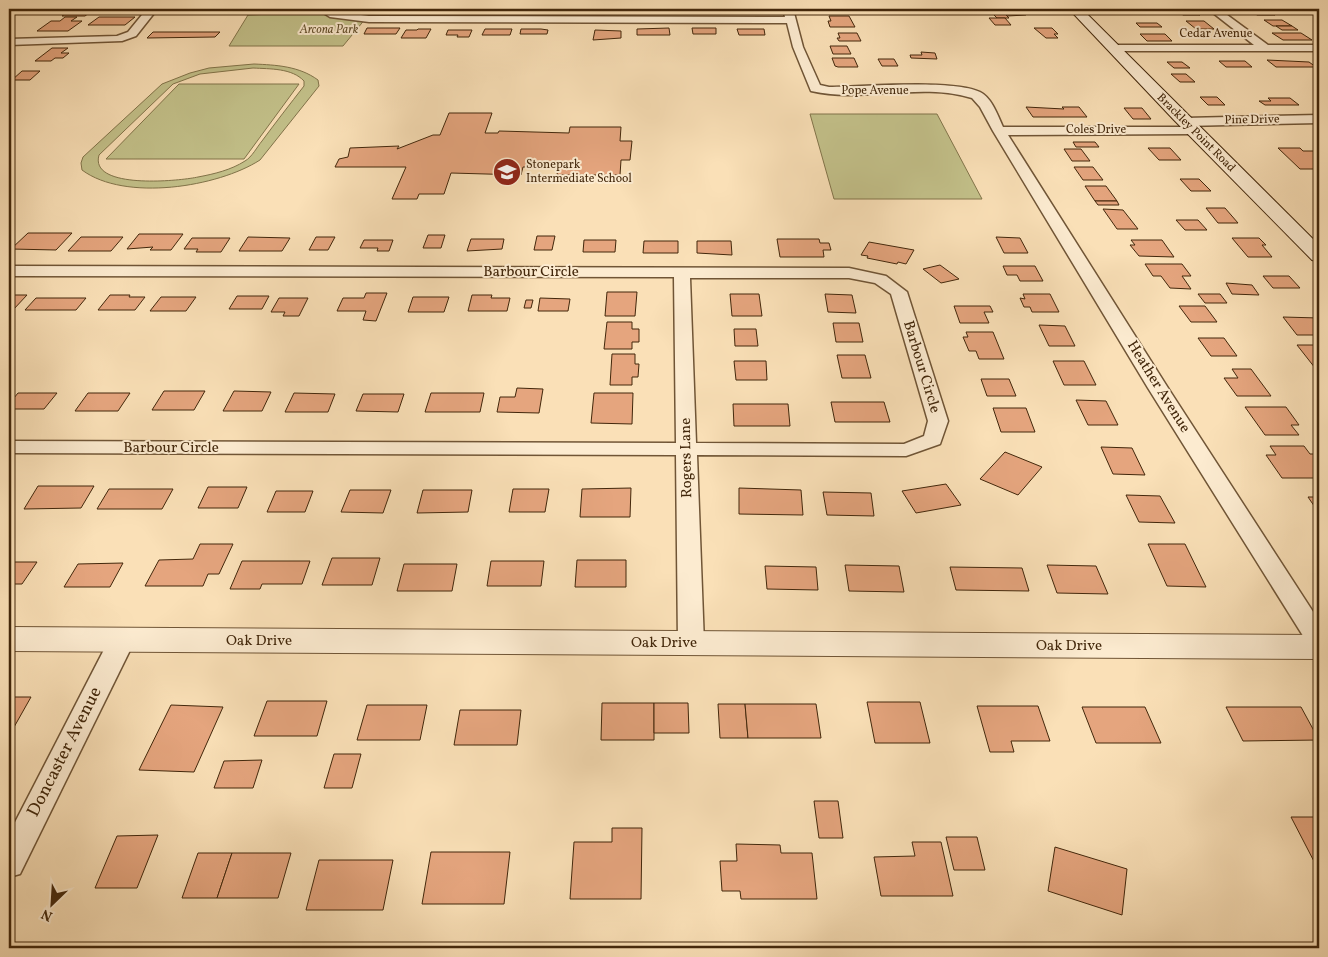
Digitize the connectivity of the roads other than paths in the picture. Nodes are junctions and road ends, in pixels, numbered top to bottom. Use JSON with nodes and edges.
{"nodes":[{"id":1,"x":322,"y":9,"type":"edge"},
{"id":2,"x":637,"y":9,"type":"edge"},
{"id":3,"x":1075,"y":9,"type":"edge"},
{"id":4,"x":1213,"y":9,"type":"edge"},
{"id":5,"x":150,"y":12,"type":"dead end"},
{"id":6,"x":789,"y":14,"type":"edge"},
{"id":7,"x":636,"y":20,"type":"junction"},
{"id":8,"x":14,"y":42,"type":"edge"},
{"id":9,"x":1114,"y":48,"type":"junction"},
{"id":10,"x":1265,"y":48,"type":"junction"},
{"id":11,"x":1319,"y":48,"type":"edge"},
{"id":12,"x":9,"y":52,"type":"edge"},
{"id":13,"x":1319,"y":119,"type":"edge"},
{"id":14,"x":1189,"y":126,"type":"junction"},
{"id":15,"x":999,"y":131,"type":"junction"},
{"id":16,"x":1319,"y":256,"type":"edge"},
{"id":17,"x":9,"y":271,"type":"edge"},
{"id":18,"x":682,"y":273,"type":"junction"},
{"id":19,"x":9,"y":447,"type":"edge"},
{"id":20,"x":686,"y":450,"type":"junction"},
{"id":21,"x":9,"y":639,"type":"edge"},
{"id":22,"x":122,"y":640,"type":"junction"},
{"id":23,"x":1319,"y":641,"type":"edge"},
{"id":24,"x":691,"y":644,"type":"junction"},
{"id":25,"x":1319,"y":647,"type":"edge"},
{"id":26,"x":9,"y":864,"type":"edge"}],
"edges":[{"from":1,"to":7,"type":"street"},
{"from":2,"to":7,"type":"street"},
{"from":3,"to":9,"type":"street","name":"Brackley Point Road"},
{"from":4,"to":10,"type":"street"},
{"from":5,"to":8,"type":"street"},
{"from":6,"to":7,"type":"street"},
{"from":6,"to":15,"type":"street","name":"Pope Avenue"},
{"from":8,"to":12,"type":"street"},
{"from":9,"to":10,"type":"street","name":"Cedar Avenue"},
{"from":9,"to":14,"type":"street","name":"Brackley Point Road"},
{"from":10,"to":11,"type":"street","name":"Cedar Avenue"},
{"from":13,"to":14,"type":"street","name":"Pine Drive"},
{"from":14,"to":15,"type":"street","name":"Coles Drive"},
{"from":14,"to":16,"type":"street","name":"Brackley Point Road"},
{"from":15,"to":23,"type":"street","name":"Heather Avenue"},
{"from":17,"to":18,"type":"street","name":"Barbour Circle"},
{"from":18,"to":20,"type":"street","name":"Rogers Lane"},
{"from":18,"to":20,"type":"street","name":"Barbour Circle"},
{"from":19,"to":20,"type":"street","name":"Barbour Circle"},
{"from":20,"to":24,"type":"street","name":"Rogers Lane"},
{"from":21,"to":22,"type":"street","name":"Oak Drive"},
{"from":22,"to":24,"type":"street","name":"Oak Drive"},
{"from":22,"to":26,"type":"street","name":"Doncaster Avenue"},
{"from":24,"to":25,"type":"street","name":"Oak Drive"}]}
